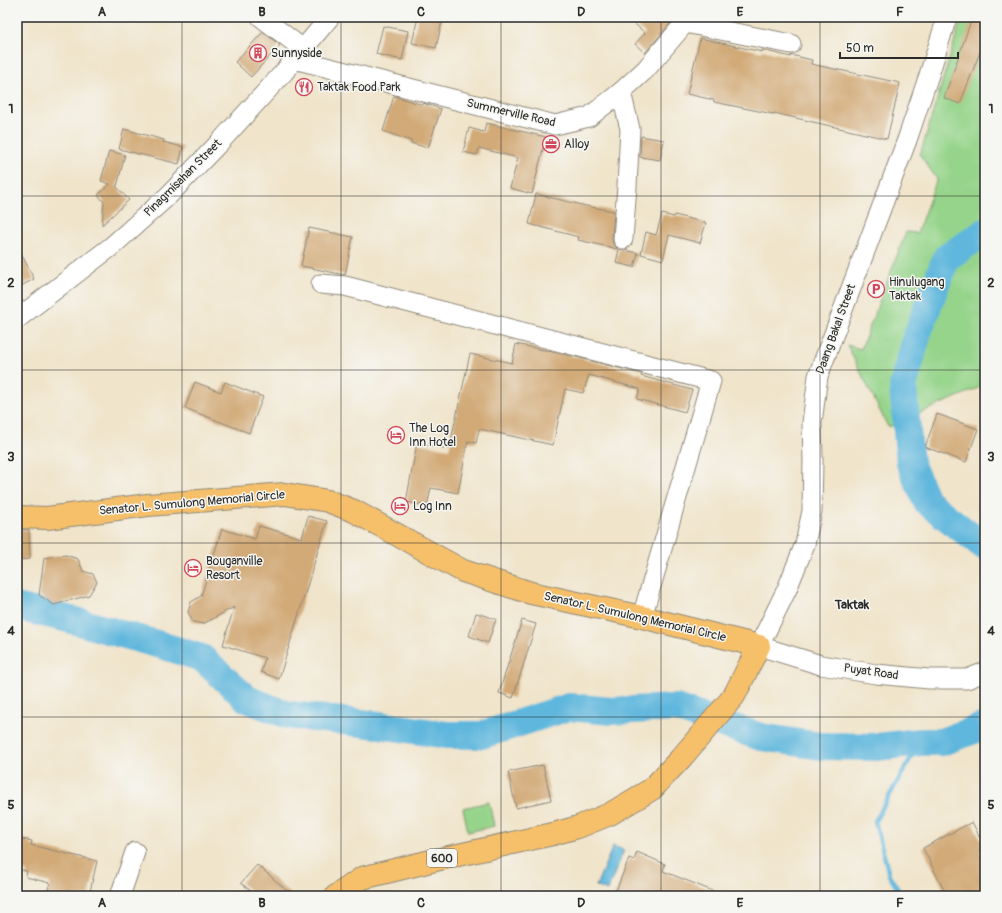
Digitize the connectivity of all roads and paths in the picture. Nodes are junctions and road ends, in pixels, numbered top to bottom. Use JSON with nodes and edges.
{"nodes":[{"id":1,"x":261,"y":17,"type":"edge"},
{"id":2,"x":330,"y":17,"type":"edge"},
{"id":3,"x":947,"y":17,"type":"edge"},
{"id":4,"x":687,"y":20,"type":"edge"},
{"id":5,"x":791,"y":44,"type":"dead end"},
{"id":6,"x":299,"y":54,"type":"junction"},
{"id":7,"x":621,"y":92,"type":"junction"},
{"id":8,"x":623,"y":239,"type":"dead end"},
{"id":9,"x":321,"y":284,"type":"dead end"},
{"id":10,"x":17,"y":319,"type":"edge"},
{"id":11,"x":17,"y":516,"type":"edge"},
{"id":12,"x":642,"y":617,"type":"junction"},
{"id":13,"x":759,"y":646,"type":"junction"},
{"id":14,"x":985,"y":672,"type":"edge"},
{"id":15,"x":135,"y":852,"type":"dead end"},
{"id":16,"x":120,"y":896,"type":"edge"},
{"id":17,"x":336,"y":896,"type":"edge"}],
"edges":[{"from":1,"to":6,"type":"street"},
{"from":2,"to":6,"type":"street","name":"Pinagmisahan Street"},
{"from":3,"to":13,"type":"street","name":"Daang Bakal Street","number":"600"},
{"from":4,"to":5,"type":"street"},
{"from":4,"to":7,"type":"street","name":"Summerville Road"},
{"from":6,"to":7,"type":"street","name":"Summerville Road"},
{"from":6,"to":10,"type":"street","name":"Pinagmisahan Street"},
{"from":7,"to":8,"type":"street"},
{"from":9,"to":12,"type":"street"},
{"from":11,"to":12,"type":"main road","name":"Senator L. Sumulong Memorial Circle"},
{"from":12,"to":13,"type":"main road","name":"Senator L. Sumulong Memorial Circle"},
{"from":13,"to":14,"type":"street","name":"Puyat Road"},
{"from":13,"to":17,"type":"main road","number":"600"},
{"from":15,"to":16,"type":"street"}]}
